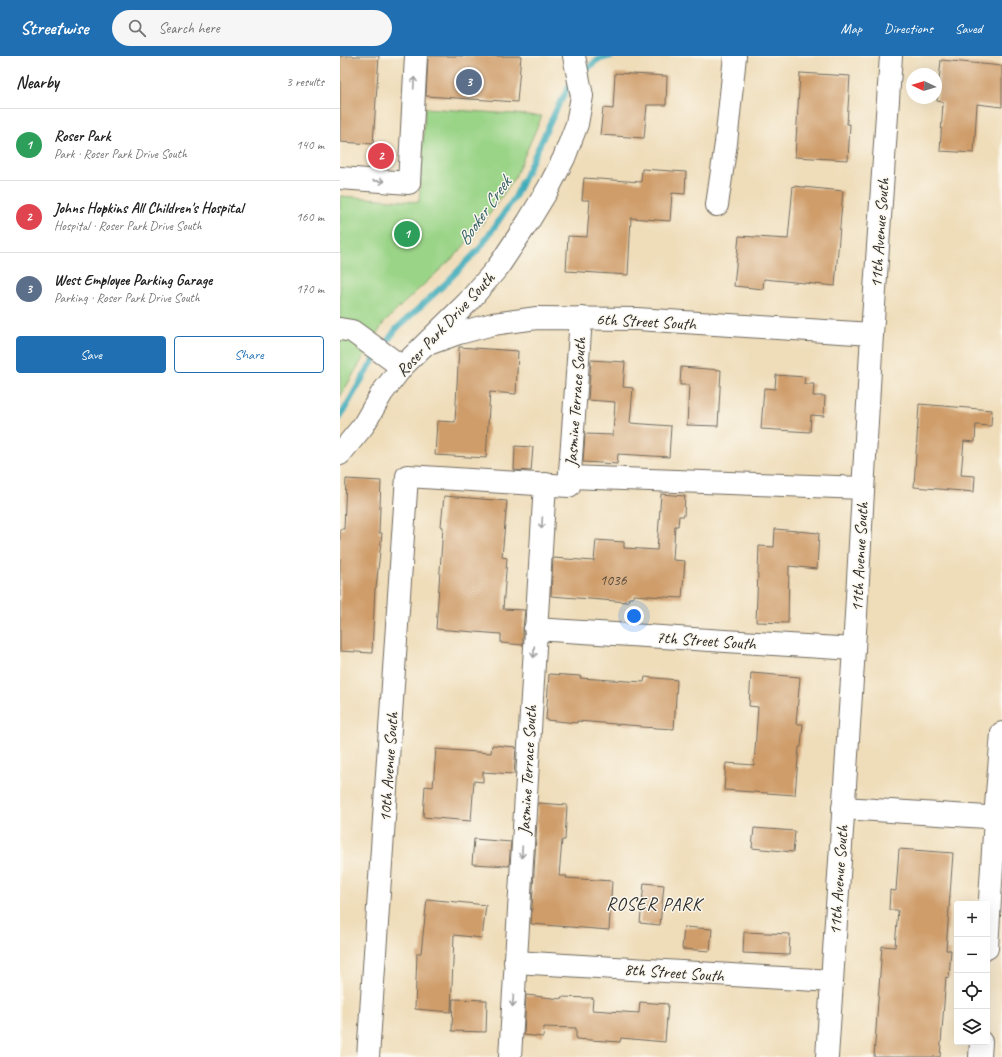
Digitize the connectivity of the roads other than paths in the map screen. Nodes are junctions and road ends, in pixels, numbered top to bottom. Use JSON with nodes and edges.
{"nodes":[{"id":1,"x":416,"y":56,"type":"edge"},
{"id":2,"x":574,"y":56,"type":"edge"},
{"id":3,"x":734,"y":56,"type":"edge"},
{"id":4,"x":891,"y":56,"type":"edge"},
{"id":5,"x":340,"y":178,"type":"edge"},
{"id":6,"x":717,"y":205,"type":"dead end"},
{"id":7,"x":581,"y":318,"type":"junction"},
{"id":8,"x":340,"y":329,"type":"edge"},
{"id":9,"x":872,"y":334,"type":"junction"},
{"id":10,"x":425,"y":345,"type":"junction"},
{"id":11,"x":395,"y":361,"type":"junction"},
{"id":12,"x":340,"y":454,"type":"edge"},
{"id":13,"x":570,"y":481,"type":"junction"},
{"id":14,"x":545,"y":484,"type":"junction"},
{"id":15,"x":863,"y":488,"type":"junction"},
{"id":16,"x":535,"y":629,"type":"junction"},
{"id":17,"x":854,"y":649,"type":"junction"},
{"id":18,"x":1002,"y":733,"type":"edge"},
{"id":19,"x":843,"y":808,"type":"junction"},
{"id":20,"x":998,"y":818,"type":"edge"},
{"id":21,"x":988,"y":937,"type":"edge"},
{"id":22,"x":516,"y":962,"type":"junction"},
{"id":23,"x":832,"y":981,"type":"junction"},
{"id":24,"x":981,"y":1045,"type":"edge"},
{"id":25,"x":368,"y":1057,"type":"edge"},
{"id":26,"x":510,"y":1057,"type":"edge"},
{"id":27,"x":827,"y":1057,"type":"edge"},
{"id":28,"x":980,"y":1057,"type":"edge"}],
"edges":[{"from":5,"to":1,"type":"street","one_way":true},
{"from":2,"to":10,"type":"street","name":"Roser Park Drive South"},
{"from":3,"to":6,"type":"street"},
{"from":4,"to":9,"type":"street","name":"11th Avenue South"},
{"from":7,"to":9,"type":"street","name":"6th Street South"},
{"from":7,"to":10,"type":"street","name":"6th Street South"},
{"from":7,"to":13,"type":"street","name":"Jasmine Terrace South"},
{"from":8,"to":11,"type":"street"},
{"from":9,"to":15,"type":"street","name":"11th Avenue South"},
{"from":10,"to":11,"type":"street","name":"Roser Park Drive South"},
{"from":11,"to":12,"type":"street","name":"Roser Park Drive South"},
{"from":13,"to":14,"type":"street"},
{"from":13,"to":15,"type":"street"},
{"from":14,"to":16,"type":"street","name":"Jasmine Terrace South","one_way":true},
{"from":14,"to":25,"type":"street","name":"10th Avenue South"},
{"from":15,"to":17,"type":"street","name":"11th Avenue South"},
{"from":16,"to":17,"type":"street","name":"7th Street South"},
{"from":16,"to":22,"type":"street","name":"Jasmine Terrace South","one_way":true},
{"from":17,"to":19,"type":"street","name":"11th Avenue South"},
{"from":18,"to":20,"type":"street"},
{"from":19,"to":20,"type":"street"},
{"from":19,"to":23,"type":"street","name":"11th Avenue South"},
{"from":20,"to":21,"type":"street"},
{"from":22,"to":23,"type":"street","name":"8th Street South"},
{"from":22,"to":26,"type":"street","name":"Jasmine Terrace South","one_way":true},
{"from":23,"to":27,"type":"street","name":"11th Avenue South"},
{"from":24,"to":28,"type":"street"}]}
